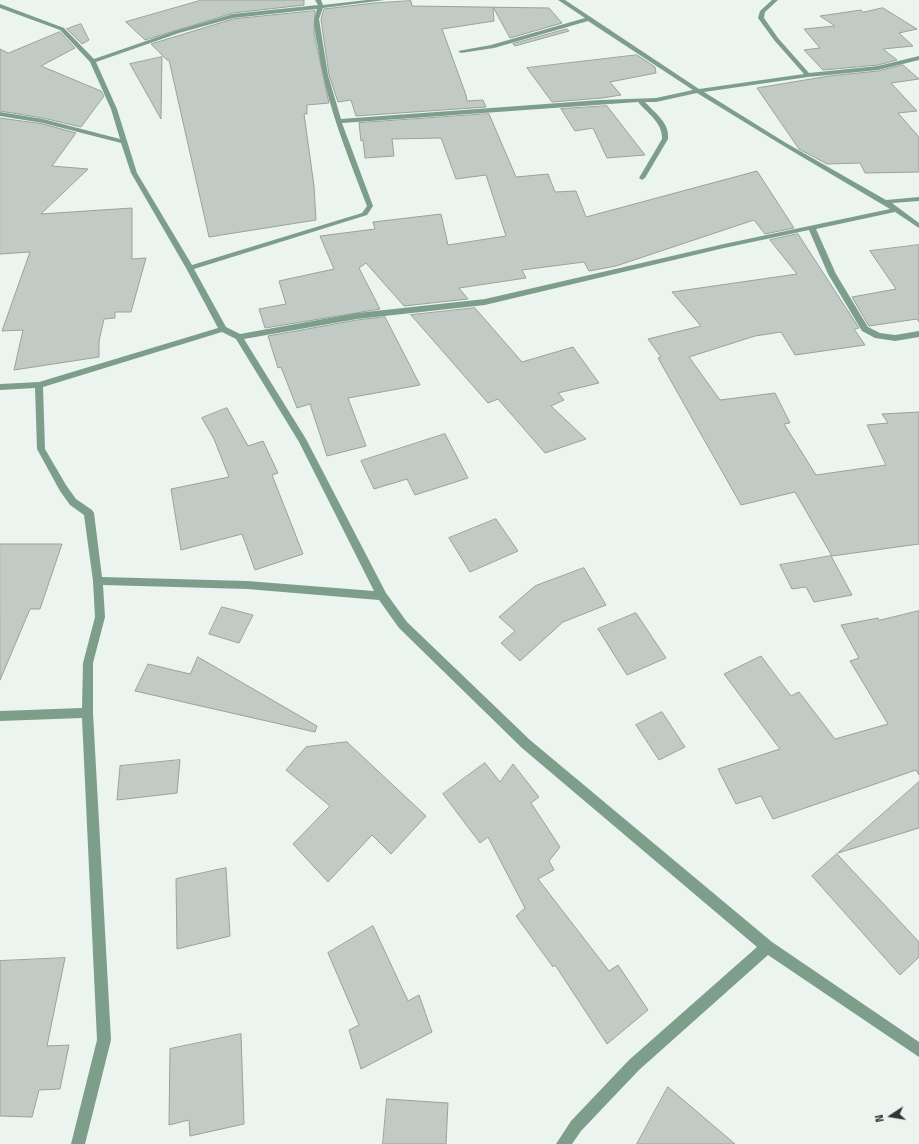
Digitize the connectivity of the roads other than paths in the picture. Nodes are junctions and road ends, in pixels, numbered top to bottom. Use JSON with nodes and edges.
{"nodes":[{"id":1,"x":382,"y":0,"type":"edge"},
{"id":2,"x":561,"y":0,"type":"edge"},
{"id":3,"x":775,"y":0,"type":"edge"},
{"id":4,"x":319,"y":3,"type":"edge"},
{"id":5,"x":0,"y":6,"type":"edge"},
{"id":6,"x":588,"y":19,"type":"junction"},
{"id":7,"x":461,"y":51,"type":"dead end"},
{"id":8,"x":919,"y":58,"type":"edge"},
{"id":9,"x":93,"y":61,"type":"junction"},
{"id":10,"x":808,"y":75,"type":"junction"},
{"id":11,"x":698,"y":91,"type":"junction"},
{"id":12,"x":641,"y":102,"type":"junction"},
{"id":13,"x":0,"y":114,"type":"edge"},
{"id":14,"x":338,"y":121,"type":"junction"},
{"id":15,"x":125,"y":142,"type":"junction"},
{"id":16,"x":642,"y":178,"type":"dead end"},
{"id":17,"x":919,"y":199,"type":"edge"},
{"id":18,"x":885,"y":202,"type":"junction"},
{"id":19,"x":895,"y":210,"type":"junction"},
{"id":20,"x":919,"y":226,"type":"edge"},
{"id":21,"x":812,"y":229,"type":"junction"},
{"id":22,"x":190,"y":268,"type":"junction"},
{"id":23,"x":223,"y":329,"type":"junction"},
{"id":24,"x":919,"y":334,"type":"edge"},
{"id":25,"x":239,"y":337,"type":"junction"},
{"id":26,"x":39,"y":386,"type":"junction"},
{"id":27,"x":0,"y":387,"type":"edge"},
{"id":28,"x":98,"y":581,"type":"junction"},
{"id":29,"x":382,"y":596,"type":"junction"},
{"id":30,"x":87,"y":713,"type":"junction"},
{"id":31,"x":0,"y":716,"type":"edge"},
{"id":32,"x":767,"y":947,"type":"junction"},
{"id":33,"x":919,"y":1050,"type":"edge"},
{"id":34,"x":78,"y":1144,"type":"edge"},
{"id":35,"x":563,"y":1144,"type":"edge"}],
"edges":[{"from":1,"to":4,"type":"street"},
{"from":2,"to":6,"type":"street"},
{"from":3,"to":10,"type":"street"},
{"from":4,"to":9,"type":"street"},
{"from":4,"to":14,"type":"street"},
{"from":5,"to":9,"type":"street"},
{"from":6,"to":7,"type":"street"},
{"from":6,"to":11,"type":"street"},
{"from":8,"to":10,"type":"street"},
{"from":9,"to":15,"type":"street"},
{"from":10,"to":11,"type":"street"},
{"from":11,"to":12,"type":"street"},
{"from":11,"to":18,"type":"street"},
{"from":12,"to":14,"type":"street"},
{"from":12,"to":16,"type":"street"},
{"from":13,"to":15,"type":"street"},
{"from":14,"to":22,"type":"street"},
{"from":15,"to":22,"type":"street"},
{"from":17,"to":18,"type":"street"},
{"from":18,"to":19,"type":"street"},
{"from":19,"to":20,"type":"street"},
{"from":19,"to":21,"type":"street"},
{"from":21,"to":24,"type":"street"},
{"from":21,"to":25,"type":"street"},
{"from":22,"to":23,"type":"street"},
{"from":23,"to":25,"type":"street"},
{"from":23,"to":26,"type":"street"},
{"from":25,"to":29,"type":"street"},
{"from":26,"to":27,"type":"street"},
{"from":26,"to":28,"type":"street"},
{"from":28,"to":29,"type":"street"},
{"from":28,"to":30,"type":"street"},
{"from":29,"to":32,"type":"street"},
{"from":30,"to":31,"type":"street"},
{"from":30,"to":34,"type":"street"},
{"from":32,"to":33,"type":"street"},
{"from":32,"to":35,"type":"street"}]}
